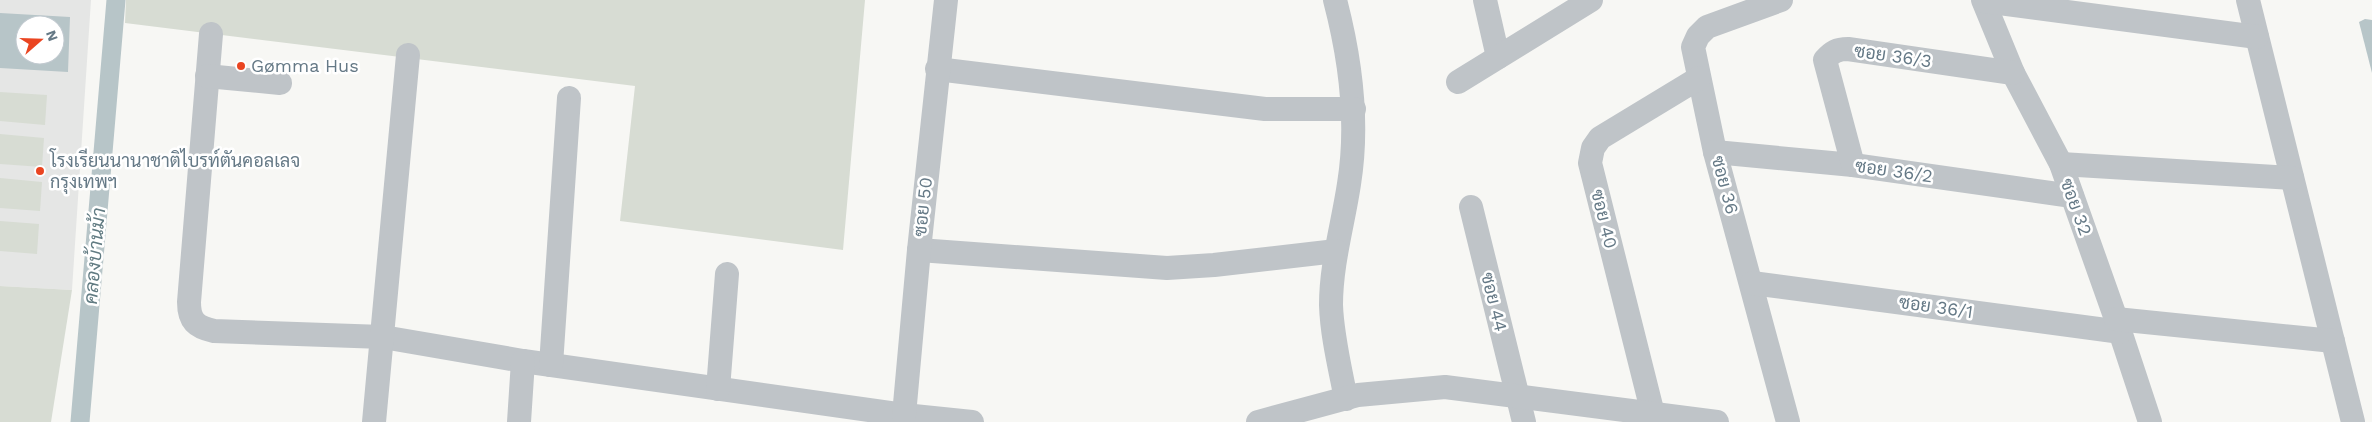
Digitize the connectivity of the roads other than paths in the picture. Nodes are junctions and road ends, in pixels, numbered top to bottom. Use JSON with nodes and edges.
{"nodes":[{"id":1,"x":946,"y":0,"type":"edge"},
{"id":2,"x":1335,"y":0,"type":"edge"},
{"id":3,"x":1485,"y":0,"type":"edge"},
{"id":4,"x":1591,"y":0,"type":"edge"},
{"id":5,"x":1781,"y":0,"type":"edge"},
{"id":6,"x":2248,"y":0,"type":"edge"},
{"id":7,"x":1983,"y":1,"type":"edge"},
{"id":8,"x":211,"y":34,"type":"dead end"},
{"id":9,"x":2257,"y":37,"type":"junction"},
{"id":10,"x":408,"y":55,"type":"dead end"},
{"id":11,"x":1498,"y":57,"type":"junction"},
{"id":12,"x":938,"y":69,"type":"junction"},
{"id":13,"x":2012,"y":73,"type":"junction"},
{"id":14,"x":207,"y":76,"type":"junction"},
{"id":15,"x":1699,"y":78,"type":"junction"},
{"id":16,"x":1458,"y":82,"type":"dead end"},
{"id":17,"x":280,"y":84,"type":"dead end"},
{"id":18,"x":569,"y":98,"type":"dead end"},
{"id":19,"x":1354,"y":109,"type":"junction"},
{"id":20,"x":1715,"y":152,"type":"junction"},
{"id":21,"x":2061,"y":164,"type":"junction"},
{"id":22,"x":1854,"y":166,"type":"junction"},
{"id":23,"x":2292,"y":178,"type":"junction"},
{"id":24,"x":2072,"y":196,"type":"junction"},
{"id":25,"x":1471,"y":207,"type":"dead end"},
{"id":26,"x":919,"y":250,"type":"junction"},
{"id":27,"x":1336,"y":251,"type":"junction"},
{"id":28,"x":727,"y":274,"type":"dead end"},
{"id":29,"x":1752,"y":283,"type":"junction"},
{"id":30,"x":2119,"y":325,"type":"junction"},
{"id":31,"x":383,"y":336,"type":"junction"},
{"id":32,"x":2333,"y":341,"type":"junction"},
{"id":33,"x":523,"y":362,"type":"junction"},
{"id":34,"x":551,"y":365,"type":"junction"},
{"id":35,"x":718,"y":388,"type":"junction"},
{"id":36,"x":1518,"y":398,"type":"junction"},
{"id":37,"x":1346,"y":399,"type":"junction"},
{"id":38,"x":1653,"y":414,"type":"junction"},
{"id":39,"x":904,"y":415,"type":"junction"},
{"id":40,"x":374,"y":422,"type":"edge"},
{"id":41,"x":518,"y":422,"type":"edge"},
{"id":42,"x":972,"y":422,"type":"edge"},
{"id":43,"x":1258,"y":422,"type":"edge"},
{"id":44,"x":1524,"y":422,"type":"edge"},
{"id":45,"x":1713,"y":422,"type":"edge"},
{"id":46,"x":1788,"y":422,"type":"edge"},
{"id":47,"x":2150,"y":422,"type":"edge"},
{"id":48,"x":2353,"y":422,"type":"edge"}],
"edges":[{"from":1,"to":12,"type":"street","name":"ซอย 50"},
{"from":2,"to":19,"type":"street"},
{"from":3,"to":11,"type":"street"},
{"from":4,"to":11,"type":"street"},
{"from":5,"to":15,"type":"street","name":"ซอย 36"},
{"from":6,"to":9,"type":"street"},
{"from":7,"to":9,"type":"street"},
{"from":7,"to":13,"type":"street","name":"ซอย 32"},
{"from":8,"to":14,"type":"street"},
{"from":9,"to":23,"type":"street"},
{"from":10,"to":31,"type":"street"},
{"from":11,"to":16,"type":"street"},
{"from":12,"to":19,"type":"street"},
{"from":12,"to":26,"type":"street","name":"ซอย 50"},
{"from":13,"to":21,"type":"street","name":"ซอย 32"},
{"from":13,"to":22,"type":"street","name":"ซอย 36/3"},
{"from":14,"to":17,"type":"street"},
{"from":14,"to":31,"type":"street"},
{"from":15,"to":20,"type":"street","name":"ซอย 36"},
{"from":15,"to":38,"type":"street","name":"ซอย 40"},
{"from":18,"to":34,"type":"street"},
{"from":19,"to":27,"type":"street"},
{"from":20,"to":22,"type":"street","name":"ซอย 36/2"},
{"from":20,"to":29,"type":"street","name":"ซอย 36"},
{"from":21,"to":23,"type":"street"},
{"from":21,"to":24,"type":"street","name":"ซอย 32"},
{"from":22,"to":24,"type":"street","name":"ซอย 36/2"},
{"from":23,"to":32,"type":"street"},
{"from":24,"to":30,"type":"street","name":"ซอย 32"},
{"from":25,"to":36,"type":"street","name":"ซอย 44"},
{"from":26,"to":27,"type":"street"},
{"from":26,"to":39,"type":"street","name":"ซอย 50"},
{"from":27,"to":37,"type":"street"},
{"from":28,"to":35,"type":"street"},
{"from":29,"to":30,"type":"street","name":"ซอย 36/1"},
{"from":29,"to":46,"type":"street","name":"ซอย 36"},
{"from":30,"to":32,"type":"street","name":"ซอย 36/1"},
{"from":30,"to":47,"type":"street","name":"ซอย 32"},
{"from":31,"to":33,"type":"street"},
{"from":31,"to":40,"type":"street"},
{"from":32,"to":48,"type":"street"},
{"from":33,"to":34,"type":"street"},
{"from":33,"to":41,"type":"street"},
{"from":34,"to":35,"type":"street"},
{"from":35,"to":39,"type":"street"},
{"from":36,"to":37,"type":"street"},
{"from":36,"to":38,"type":"street"},
{"from":36,"to":44,"type":"street","name":"ซอย 44"},
{"from":37,"to":43,"type":"street"},
{"from":38,"to":45,"type":"street"},
{"from":39,"to":42,"type":"street"}]}
